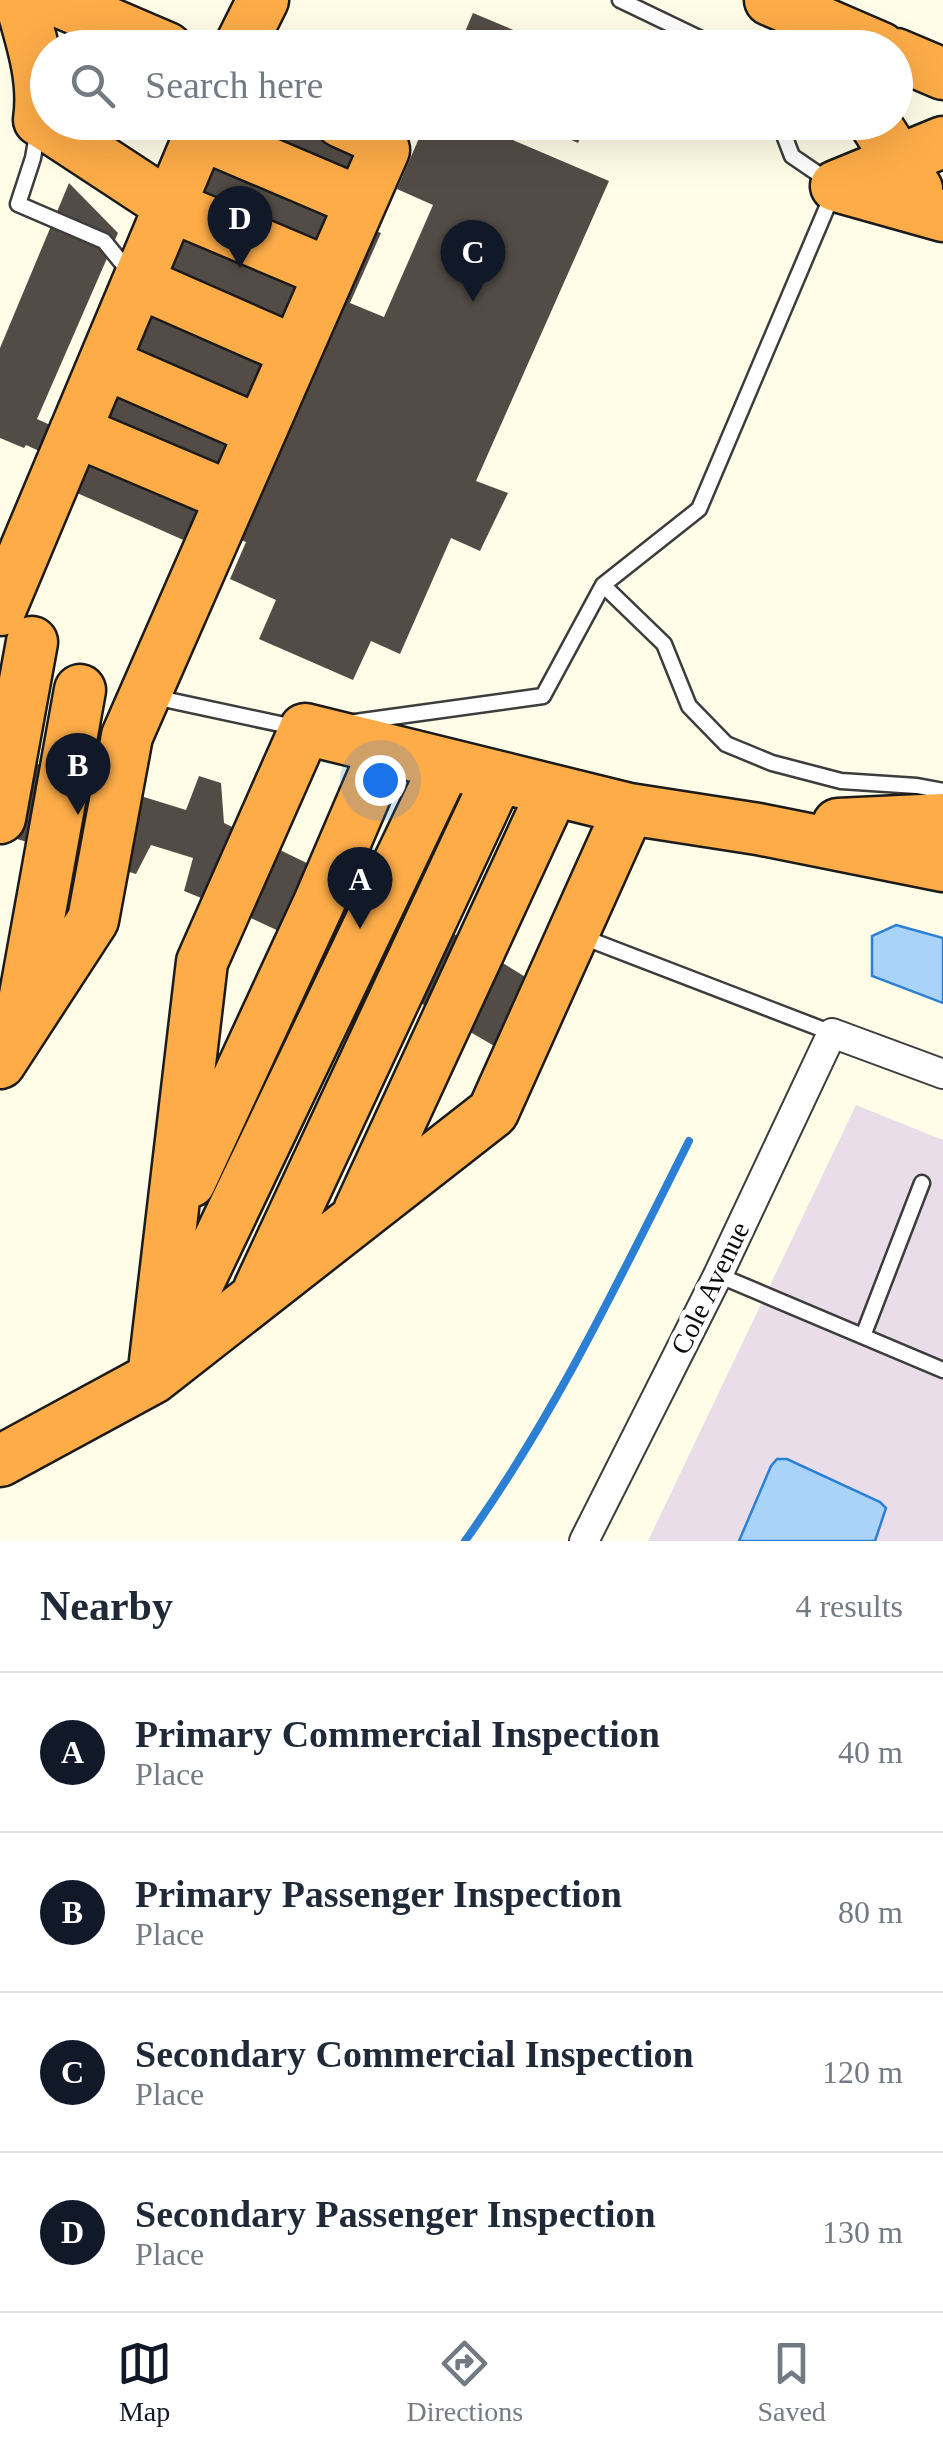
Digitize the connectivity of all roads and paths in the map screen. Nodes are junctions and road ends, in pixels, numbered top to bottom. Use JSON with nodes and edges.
{"nodes":[{"id":1,"x":20,"y":0,"type":"edge"},
{"id":2,"x":55,"y":0,"type":"edge"},
{"id":3,"x":264,"y":0,"type":"edge"},
{"id":4,"x":620,"y":0,"type":"edge"},
{"id":5,"x":740,"y":0,"type":"edge"},
{"id":6,"x":770,"y":0,"type":"edge"},
{"id":7,"x":125,"y":30,"type":"edge"},
{"id":8,"x":248,"y":30,"type":"edge"},
{"id":9,"x":682,"y":30,"type":"edge"},
{"id":10,"x":789,"y":30,"type":"edge"},
{"id":11,"x":839,"y":30,"type":"edge"},
{"id":12,"x":30,"y":33,"type":"edge"},
{"id":13,"x":913,"y":61,"type":"edge"},
{"id":14,"x":943,"y":74,"type":"edge"},
{"id":15,"x":36,"y":140,"type":"edge"},
{"id":16,"x":69,"y":140,"type":"edge"},
{"id":17,"x":198,"y":140,"type":"edge"},
{"id":18,"x":228,"y":140,"type":"edge"},
{"id":19,"x":381,"y":140,"type":"edge"},
{"id":20,"x":785,"y":140,"type":"edge"},
{"id":21,"x":905,"y":142,"type":"edge"},
{"id":22,"x":836,"y":186,"type":"junction"},
{"id":23,"x":360,"y":202,"type":"junction"},
{"id":24,"x":170,"y":206,"type":"junction"},
{"id":25,"x":937,"y":213,"type":"edge"},
{"id":26,"x":329,"y":273,"type":"junction"},
{"id":27,"x":138,"y":282,"type":"junction"},
{"id":28,"x":295,"y":351,"type":"junction"},
{"id":29,"x":104,"y":363,"type":"junction"},
{"id":30,"x":260,"y":430,"type":"junction"},
{"id":31,"x":76,"y":431,"type":"junction"},
{"id":32,"x":231,"y":497,"type":"junction"},
{"id":33,"x":603,"y":585,"type":"junction"},
{"id":34,"x":55,"y":666,"type":"edge"},
{"id":35,"x":470,"y":770,"type":"junction"},
{"id":36,"x":943,"y":791,"type":"edge"},
{"id":37,"x":0,"y":818,"type":"edge"},
{"id":38,"x":943,"y":819,"type":"edge"},
{"id":39,"x":758,"y":829,"type":"junction"},
{"id":40,"x":943,"y":866,"type":"edge"},
{"id":41,"x":573,"y":934,"type":"junction"},
{"id":42,"x":0,"y":956,"type":"edge"},
{"id":43,"x":832,"y":1033,"type":"junction"},
{"id":44,"x":9,"y":1050,"type":"edge"},
{"id":45,"x":943,"y":1074,"type":"edge"},
{"id":46,"x":450,"y":1146,"type":"junction"},
{"id":47,"x":180,"y":1149,"type":"junction"},
{"id":48,"x":405,"y":1182,"type":"junction"},
{"id":49,"x":922,"y":1182,"type":"dead end"},
{"id":50,"x":354,"y":1220,"type":"junction"},
{"id":51,"x":171,"y":1223,"type":"junction"},
{"id":52,"x":307,"y":1258,"type":"junction"},
{"id":53,"x":718,"y":1275,"type":"junction"},
{"id":54,"x":255,"y":1298,"type":"junction"},
{"id":55,"x":162,"y":1304,"type":"junction"},
{"id":56,"x":863,"y":1336,"type":"junction"},
{"id":57,"x":205,"y":1337,"type":"junction"},
{"id":58,"x":943,"y":1370,"type":"edge"},
{"id":59,"x":152,"y":1378,"type":"junction"},
{"id":60,"x":0,"y":1461,"type":"edge"},
{"id":61,"x":584,"y":1541,"type":"edge"}],
"edges":[{"from":1,"to":12,"type":"highway"},
{"from":2,"to":7,"type":"highway"},
{"from":3,"to":8,"type":"highway"},
{"from":4,"to":9,"type":"lane"},
{"from":5,"to":10,"type":"highway"},
{"from":6,"to":11,"type":"highway"},
{"from":13,"to":14,"type":"highway"},
{"from":15,"to":27,"type":"lane"},
{"from":16,"to":24,"type":"highway"},
{"from":17,"to":24,"type":"highway"},
{"from":18,"to":23,"type":"highway"},
{"from":19,"to":23,"type":"highway"},
{"from":20,"to":22,"type":"lane"},
{"from":21,"to":22,"type":"highway"},
{"from":21,"to":25,"type":"highway"},
{"from":22,"to":25,"type":"highway"},
{"from":22,"to":33,"type":"lane"},
{"from":23,"to":26,"type":"highway"},
{"from":24,"to":26,"type":"highway"},
{"from":24,"to":27,"type":"highway"},
{"from":26,"to":28,"type":"highway"},
{"from":27,"to":28,"type":"highway"},
{"from":27,"to":29,"type":"highway"},
{"from":28,"to":30,"type":"highway"},
{"from":29,"to":30,"type":"highway"},
{"from":29,"to":31,"type":"highway"},
{"from":30,"to":32,"type":"highway"},
{"from":31,"to":32,"type":"highway"},
{"from":31,"to":34,"type":"highway"},
{"from":32,"to":34,"type":"highway"},
{"from":33,"to":35,"type":"lane"},
{"from":33,"to":36,"type":"lane"},
{"from":34,"to":35,"type":"lane"},
{"from":34,"to":37,"type":"highway"},
{"from":34,"to":42,"type":"highway"},
{"from":34,"to":44,"type":"highway"},
{"from":34,"to":44,"type":"highway"},
{"from":35,"to":39,"type":"highway"},
{"from":35,"to":41,"type":"highway"},
{"from":35,"to":46,"type":"highway"},
{"from":35,"to":47,"type":"highway"},
{"from":35,"to":47,"type":"highway"},
{"from":35,"to":48,"type":"highway"},
{"from":35,"to":50,"type":"highway"},
{"from":35,"to":51,"type":"highway"},
{"from":35,"to":52,"type":"highway"},
{"from":35,"to":54,"type":"highway"},
{"from":35,"to":55,"type":"highway"},
{"from":35,"to":57,"type":"highway"},
{"from":35,"to":59,"type":"highway"},
{"from":38,"to":39,"type":"highway"},
{"from":39,"to":40,"type":"highway"},
{"from":41,"to":43,"type":"lane"},
{"from":41,"to":46,"type":"highway"},
{"from":43,"to":45,"type":"street"},
{"from":43,"to":53,"type":"street","name":"Cole Avenue"},
{"from":46,"to":48,"type":"highway"},
{"from":47,"to":51,"type":"highway"},
{"from":48,"to":50,"type":"highway"},
{"from":49,"to":56,"type":"lane"},
{"from":50,"to":52,"type":"highway"},
{"from":51,"to":55,"type":"highway"},
{"from":52,"to":54,"type":"highway"},
{"from":53,"to":56,"type":"lane"},
{"from":53,"to":61,"type":"street","name":"Cole Avenue"},
{"from":54,"to":57,"type":"highway"},
{"from":55,"to":59,"type":"highway"},
{"from":56,"to":58,"type":"lane"},
{"from":57,"to":59,"type":"highway"},
{"from":59,"to":60,"type":"highway"}]}
